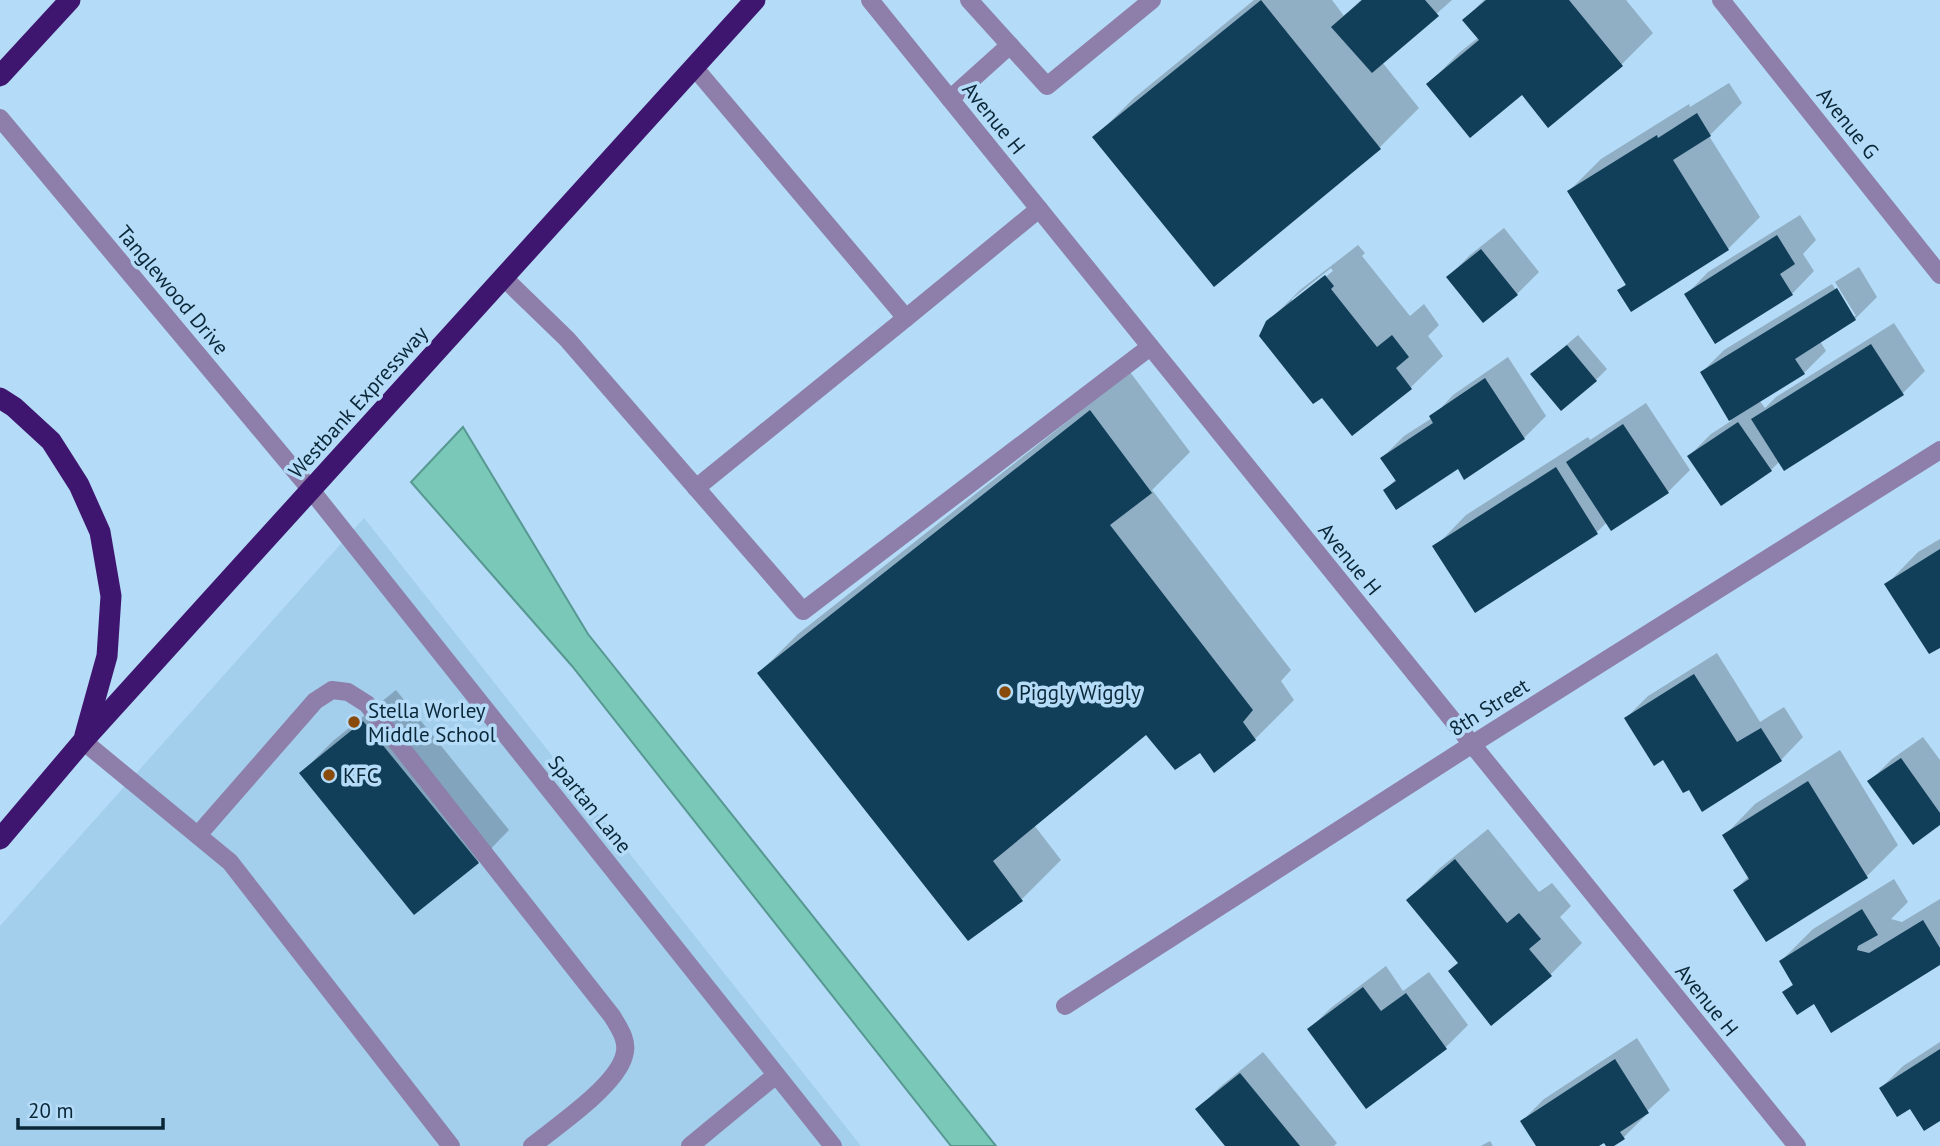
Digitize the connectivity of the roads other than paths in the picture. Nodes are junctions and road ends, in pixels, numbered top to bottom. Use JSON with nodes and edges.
{"nodes":[{"id":1,"x":70,"y":0,"type":"edge"},
{"id":2,"x":755,"y":0,"type":"edge"},
{"id":3,"x":870,"y":0,"type":"edge"},
{"id":4,"x":969,"y":0,"type":"edge"},
{"id":5,"x":1152,"y":0,"type":"edge"},
{"id":6,"x":1721,"y":0,"type":"edge"},
{"id":7,"x":1010,"y":46,"type":"junction"},
{"id":8,"x":694,"y":67,"type":"junction"},
{"id":9,"x":0,"y":76,"type":"edge"},
{"id":10,"x":950,"y":99,"type":"junction"},
{"id":11,"x":0,"y":118,"type":"edge"},
{"id":12,"x":1039,"y":209,"type":"junction"},
{"id":13,"x":1940,"y":275,"type":"edge"},
{"id":14,"x":504,"y":278,"type":"junction"},
{"id":15,"x":906,"y":317,"type":"junction"},
{"id":16,"x":1150,"y":347,"type":"junction"},
{"id":17,"x":0,"y":398,"type":"edge"},
{"id":18,"x":1940,"y":450,"type":"edge"},
{"id":19,"x":696,"y":488,"type":"junction"},
{"id":20,"x":311,"y":490,"type":"junction"},
{"id":21,"x":83,"y":741,"type":"junction"},
{"id":22,"x":1471,"y":745,"type":"junction"},
{"id":23,"x":198,"y":835,"type":"junction"},
{"id":24,"x":0,"y":839,"type":"edge"},
{"id":25,"x":1065,"y":1006,"type":"dead end"},
{"id":26,"x":776,"y":1075,"type":"junction"},
{"id":27,"x":451,"y":1146,"type":"edge"},
{"id":28,"x":532,"y":1146,"type":"edge"},
{"id":29,"x":690,"y":1146,"type":"edge"},
{"id":30,"x":833,"y":1146,"type":"edge"},
{"id":31,"x":1797,"y":1146,"type":"edge"}],
"edges":[{"from":1,"to":9,"type":"highway"},
{"from":2,"to":8,"type":"highway","name":"Westbank Expressway"},
{"from":3,"to":10,"type":"street","name":"Avenue H"},
{"from":4,"to":7,"type":"street"},
{"from":5,"to":7,"type":"street"},
{"from":6,"to":13,"type":"street","name":"Avenue G"},
{"from":7,"to":10,"type":"street"},
{"from":8,"to":14,"type":"highway","name":"Westbank Expressway"},
{"from":8,"to":15,"type":"street"},
{"from":10,"to":12,"type":"street","name":"Avenue H"},
{"from":11,"to":20,"type":"street","name":"Tanglewood Drive"},
{"from":12,"to":15,"type":"street"},
{"from":12,"to":16,"type":"street","name":"Avenue H"},
{"from":14,"to":19,"type":"street"},
{"from":14,"to":20,"type":"highway","name":"Westbank Expressway"},
{"from":15,"to":19,"type":"street"},
{"from":16,"to":19,"type":"street"},
{"from":16,"to":22,"type":"street","name":"Avenue H"},
{"from":17,"to":21,"type":"highway"},
{"from":18,"to":22,"type":"street","name":"8th Street"},
{"from":20,"to":21,"type":"highway","name":"Westbank Expressway"},
{"from":20,"to":26,"type":"street","name":"Spartan Lane"},
{"from":21,"to":23,"type":"street"},
{"from":21,"to":24,"type":"highway","name":"Westbank Expressway"},
{"from":22,"to":25,"type":"street","name":"8th Street"},
{"from":22,"to":31,"type":"street","name":"Avenue H"},
{"from":23,"to":27,"type":"street"},
{"from":23,"to":28,"type":"street"},
{"from":26,"to":29,"type":"street"},
{"from":26,"to":30,"type":"street","name":"Spartan Lane"}]}
